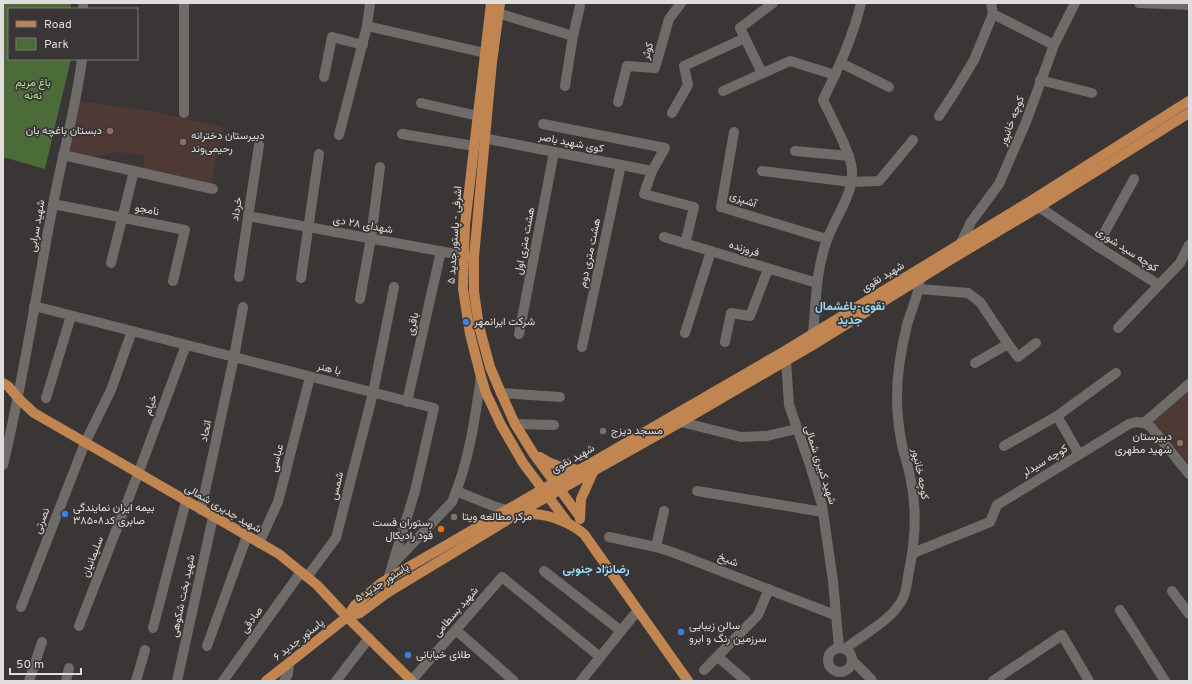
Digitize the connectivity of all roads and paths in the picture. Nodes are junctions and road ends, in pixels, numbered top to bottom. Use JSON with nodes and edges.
{"nodes":[{"id":1,"x":184,"y":3,"type":"edge"},
{"id":2,"x":370,"y":3,"type":"edge"},
{"id":3,"x":500,"y":3,"type":"edge"},
{"id":4,"x":681,"y":3,"type":"edge"},
{"id":5,"x":773,"y":3,"type":"edge"},
{"id":6,"x":861,"y":3,"type":"edge"},
{"id":7,"x":991,"y":3,"type":"edge"},
{"id":8,"x":1075,"y":3,"type":"edge"},
{"id":9,"x":1139,"y":3,"type":"edge"},
{"id":10,"x":1189,"y":5,"type":"edge"},
{"id":11,"x":580,"y":6,"type":"dead end"},
{"id":12,"x":493,"y":9,"type":"edge"},
{"id":13,"x":993,"y":14,"type":"junction"},
{"id":14,"x":367,"y":26,"type":"junction"},
{"id":15,"x":573,"y":36,"type":"junction"},
{"id":16,"x":745,"y":38,"type":"junction"},
{"id":17,"x":362,"y":45,"type":"junction"},
{"id":18,"x":1054,"y":45,"type":"junction"},
{"id":19,"x":485,"y":53,"type":"junction"},
{"id":20,"x":82,"y":60,"type":"edge"},
{"id":21,"x":841,"y":63,"type":"junction"},
{"id":22,"x":762,"y":73,"type":"junction"},
{"id":23,"x":835,"y":75,"type":"junction"},
{"id":24,"x":324,"y":77,"type":"dead end"},
{"id":25,"x":1040,"y":80,"type":"junction"},
{"id":26,"x":565,"y":86,"type":"dead end"},
{"id":27,"x":889,"y":87,"type":"dead end"},
{"id":28,"x":723,"y":91,"type":"dead end"},
{"id":29,"x":1092,"y":92,"type":"dead end"},
{"id":30,"x":1189,"y":101,"type":"edge"},
{"id":31,"x":618,"y":102,"type":"dead end"},
{"id":32,"x":421,"y":103,"type":"dead end"},
{"id":33,"x":184,"y":113,"type":"dead end"},
{"id":34,"x":672,"y":113,"type":"dead end"},
{"id":35,"x":1189,"y":113,"type":"edge"},
{"id":36,"x":478,"y":116,"type":"junction"},
{"id":37,"x":939,"y":116,"type":"dead end"},
{"id":38,"x":543,"y":124,"type":"dead end"},
{"id":39,"x":734,"y":132,"type":"dead end"},
{"id":40,"x":402,"y":134,"type":"dead end"},
{"id":41,"x":339,"y":135,"type":"dead end"},
{"id":42,"x":478,"y":140,"type":"junction"},
{"id":43,"x":913,"y":140,"type":"dead end"},
{"id":44,"x":259,"y":145,"type":"dead end"},
{"id":45,"x":795,"y":151,"type":"dead end"},
{"id":46,"x":554,"y":152,"type":"junction"},
{"id":47,"x":319,"y":154,"type":"dead end"},
{"id":48,"x":63,"y":155,"type":"junction"},
{"id":49,"x":849,"y":156,"type":"junction"},
{"id":50,"x":621,"y":165,"type":"junction"},
{"id":51,"x":380,"y":167,"type":"dead end"},
{"id":52,"x":134,"y":171,"type":"junction"},
{"id":53,"x":762,"y":171,"type":"dead end"},
{"id":54,"x":652,"y":172,"type":"junction"},
{"id":55,"x":1134,"y":179,"type":"dead end"},
{"id":56,"x":850,"y":182,"type":"junction"},
{"id":57,"x":214,"y":189,"type":"dead end"},
{"id":58,"x":53,"y":204,"type":"junction"},
{"id":59,"x":1039,"y":207,"type":"junction"},
{"id":60,"x":248,"y":216,"type":"junction"},
{"id":61,"x":122,"y":217,"type":"junction"},
{"id":62,"x":309,"y":227,"type":"junction"},
{"id":63,"x":664,"y":237,"type":"dead end"},
{"id":64,"x":371,"y":238,"type":"junction"},
{"id":65,"x":827,"y":240,"type":"junction"},
{"id":66,"x":961,"y":243,"type":"junction"},
{"id":67,"x":685,"y":244,"type":"junction"},
{"id":68,"x":1189,"y":245,"type":"edge"},
{"id":69,"x":1097,"y":246,"type":"junction"},
{"id":70,"x":441,"y":251,"type":"junction"},
{"id":71,"x":711,"y":251,"type":"junction"},
{"id":72,"x":469,"y":256,"type":"junction"},
{"id":73,"x":111,"y":263,"type":"dead end"},
{"id":74,"x":768,"y":269,"type":"junction"},
{"id":75,"x":239,"y":277,"type":"dead end"},
{"id":76,"x":301,"y":278,"type":"dead end"},
{"id":77,"x":173,"y":281,"type":"dead end"},
{"id":78,"x":817,"y":283,"type":"junction"},
{"id":79,"x":919,"y":284,"type":"junction"},
{"id":80,"x":1159,"y":285,"type":"junction"},
{"id":81,"x":394,"y":287,"type":"dead end"},
{"id":82,"x":360,"y":299,"type":"dead end"},
{"id":83,"x":34,"y":306,"type":"junction"},
{"id":84,"x":243,"y":307,"type":"dead end"},
{"id":85,"x":71,"y":316,"type":"junction"},
{"id":86,"x":1118,"y":328,"type":"dead end"},
{"id":87,"x":132,"y":331,"type":"junction"},
{"id":88,"x":519,"y":334,"type":"dead end"},
{"id":89,"x":684,"y":334,"type":"dead end"},
{"id":90,"x":813,"y":334,"type":"junction"},
{"id":91,"x":725,"y":342,"type":"dead end"},
{"id":92,"x":1036,"y":343,"type":"dead end"},
{"id":93,"x":1008,"y":344,"type":"junction"},
{"id":94,"x":186,"y":345,"type":"junction"},
{"id":95,"x":582,"y":347,"type":"dead end"},
{"id":96,"x":234,"y":357,"type":"junction"},
{"id":97,"x":786,"y":361,"type":"junction"},
{"id":98,"x":975,"y":363,"type":"dead end"},
{"id":99,"x":1116,"y":373,"type":"dead end"},
{"id":100,"x":310,"y":377,"type":"junction"},
{"id":101,"x":481,"y":377,"type":"junction"},
{"id":102,"x":3,"y":383,"type":"edge"},
{"id":103,"x":1189,"y":384,"type":"edge"},
{"id":104,"x":373,"y":393,"type":"junction"},
{"id":105,"x":501,"y":394,"type":"junction"},
{"id":106,"x":560,"y":397,"type":"dead end"},
{"id":107,"x":46,"y":398,"type":"dead end"},
{"id":108,"x":19,"y":399,"type":"junction"},
{"id":109,"x":407,"y":402,"type":"junction"},
{"id":110,"x":1057,"y":416,"type":"junction"},
{"id":111,"x":681,"y":422,"type":"junction"},
{"id":112,"x":1144,"y":423,"type":"junction"},
{"id":113,"x":515,"y":424,"type":"junction"},
{"id":114,"x":554,"y":425,"type":"dead end"},
{"id":115,"x":796,"y":429,"type":"junction"},
{"id":116,"x":85,"y":443,"type":"junction"},
{"id":117,"x":1004,"y":446,"type":"dead end"},
{"id":118,"x":5,"y":448,"type":"edge"},
{"id":119,"x":533,"y":453,"type":"junction"},
{"id":120,"x":1080,"y":454,"type":"junction"},
{"id":121,"x":3,"y":465,"type":"edge"},
{"id":122,"x":579,"y":470,"type":"junction"},
{"id":123,"x":594,"y":470,"type":"junction"},
{"id":124,"x":138,"y":474,"type":"junction"},
{"id":125,"x":1189,"y":474,"type":"edge"},
{"id":126,"x":558,"y":485,"type":"junction"},
{"id":127,"x":456,"y":491,"type":"junction"},
{"id":128,"x":697,"y":491,"type":"dead end"},
{"id":129,"x":546,"y":493,"type":"junction"},
{"id":130,"x":186,"y":501,"type":"junction"},
{"id":131,"x":201,"y":510,"type":"junction"},
{"id":132,"x":664,"y":511,"type":"dead end"},
{"id":133,"x":823,"y":512,"type":"junction"},
{"id":134,"x":512,"y":513,"type":"junction"},
{"id":135,"x":213,"y":517,"type":"junction"},
{"id":136,"x":580,"y":517,"type":"junction"},
{"id":137,"x":568,"y":524,"type":"junction"},
{"id":138,"x":584,"y":534,"type":"junction"},
{"id":139,"x":247,"y":536,"type":"junction"},
{"id":140,"x":609,"y":537,"type":"dead end"},
{"id":141,"x":259,"y":543,"type":"junction"},
{"id":142,"x":656,"y":546,"type":"junction"},
{"id":143,"x":913,"y":553,"type":"junction"},
{"id":144,"x":393,"y":564,"type":"junction"},
{"id":145,"x":544,"y":571,"type":"dead end"},
{"id":146,"x":304,"y":575,"type":"junction"},
{"id":147,"x":388,"y":579,"type":"junction"},
{"id":148,"x":769,"y":589,"type":"junction"},
{"id":149,"x":1172,"y":590,"type":"dead end"},
{"id":150,"x":387,"y":593,"type":"junction"},
{"id":151,"x":21,"y":607,"type":"dead end"},
{"id":152,"x":1120,"y":610,"type":"dead end"},
{"id":153,"x":835,"y":614,"type":"junction"},
{"id":154,"x":1189,"y":614,"type":"edge"},
{"id":155,"x":634,"y":615,"type":"dead end"},
{"id":156,"x":347,"y":617,"type":"junction"},
{"id":157,"x":80,"y":626,"type":"dead end"},
{"id":158,"x":153,"y":628,"type":"dead end"},
{"id":159,"x":456,"y":630,"type":"junction"},
{"id":160,"x":621,"y":631,"type":"junction"},
{"id":161,"x":369,"y":638,"type":"junction"},
{"id":162,"x":42,"y":642,"type":"dead end"},
{"id":163,"x":206,"y":646,"type":"dead end"},
{"id":164,"x":842,"y":648,"type":"junction"},
{"id":165,"x":145,"y":650,"type":"dead end"},
{"id":166,"x":600,"y":657,"type":"junction"},
{"id":167,"x":718,"y":657,"type":"junction"},
{"id":168,"x":852,"y":660,"type":"junction"},
{"id":169,"x":288,"y":664,"type":"junction"},
{"id":170,"x":69,"y":668,"type":"dead end"},
{"id":171,"x":704,"y":670,"type":"dead end"},
{"id":172,"x":839,"y":671,"type":"junction"},
{"id":173,"x":409,"y":680,"type":"edge"},
{"id":174,"x":29,"y":681,"type":"edge"},
{"id":175,"x":66,"y":681,"type":"edge"},
{"id":176,"x":136,"y":681,"type":"edge"},
{"id":177,"x":177,"y":681,"type":"edge"},
{"id":178,"x":223,"y":681,"type":"edge"},
{"id":179,"x":266,"y":681,"type":"edge"},
{"id":180,"x":284,"y":681,"type":"edge"},
{"id":181,"x":336,"y":681,"type":"edge"},
{"id":182,"x":514,"y":681,"type":"edge"},
{"id":183,"x":581,"y":681,"type":"edge"},
{"id":184,"x":688,"y":681,"type":"edge"},
{"id":185,"x":746,"y":681,"type":"edge"},
{"id":186,"x":834,"y":681,"type":"edge"},
{"id":187,"x":872,"y":681,"type":"edge"},
{"id":188,"x":993,"y":681,"type":"edge"},
{"id":189,"x":1090,"y":681,"type":"edge"},
{"id":190,"x":1165,"y":681,"type":"edge"}],
"edges":[{"from":1,"to":33,"type":"street"},
{"from":2,"to":14,"type":"street"},
{"from":3,"to":12,"type":"main road","name":"اشرفی - پاستور جدید ۵"},
{"from":4,"to":31,"type":"street","name":"کوثر"},
{"from":5,"to":16,"type":"street"},
{"from":6,"to":21,"type":"street"},
{"from":7,"to":13,"type":"street"},
{"from":8,"to":18,"type":"street","name":"کوچه خانپور"},
{"from":9,"to":10,"type":"street"},
{"from":11,"to":15,"type":"street"},
{"from":12,"to":15,"type":"street"},
{"from":12,"to":19,"type":"main road","name":"اشرفی - پاستور جدید ۵"},
{"from":12,"to":42,"type":"main road","name":"اشرفی - پاستور جدید ۵"},
{"from":13,"to":18,"type":"street"},
{"from":13,"to":37,"type":"street"},
{"from":14,"to":17,"type":"street"},
{"from":14,"to":19,"type":"street"},
{"from":15,"to":26,"type":"street"},
{"from":16,"to":22,"type":"street"},
{"from":16,"to":34,"type":"street"},
{"from":17,"to":24,"type":"street"},
{"from":17,"to":41,"type":"street"},
{"from":18,"to":25,"type":"street","name":"کوچه خانپور"},
{"from":19,"to":36,"type":"main road","name":"اشرفی - پاستور جدید ۵"},
{"from":20,"to":48,"type":"street","name":"شهید سرابی"},
{"from":21,"to":23,"type":"street"},
{"from":21,"to":27,"type":"street"},
{"from":22,"to":23,"type":"street"},
{"from":22,"to":28,"type":"street"},
{"from":23,"to":49,"type":"street"},
{"from":25,"to":29,"type":"street"},
{"from":25,"to":66,"type":"street","name":"کوچه خانپور"},
{"from":30,"to":66,"type":"main road","name":"شهید نقوی"},
{"from":32,"to":36,"type":"street"},
{"from":35,"to":59,"type":"main road","name":"شهید نقوی"},
{"from":36,"to":42,"type":"main road","name":"اشرفی - پاستور جدید ۵"},
{"from":38,"to":54,"type":"street"},
{"from":39,"to":65,"type":"street","name":"آشپزی"},
{"from":40,"to":42,"type":"street","name":"کوی شهید باصر"},
{"from":42,"to":46,"type":"street","name":"کوی شهید باصر"},
{"from":42,"to":72,"type":"main road","name":"اشرفی - پاستور جدید ۵"},
{"from":43,"to":56,"type":"street"},
{"from":44,"to":60,"type":"street","name":"خرداد"},
{"from":45,"to":49,"type":"street"},
{"from":46,"to":50,"type":"street","name":"کوی شهید باصر"},
{"from":46,"to":88,"type":"street","name":"هشت متری اول"},
{"from":47,"to":62,"type":"street"},
{"from":48,"to":52,"type":"street"},
{"from":48,"to":58,"type":"street","name":"شهید سرابی"},
{"from":49,"to":56,"type":"street"},
{"from":50,"to":54,"type":"street","name":"کوی شهید باصر"},
{"from":50,"to":95,"type":"street","name":"هشت متری دوم"},
{"from":51,"to":64,"type":"street"},
{"from":52,"to":57,"type":"street"},
{"from":52,"to":61,"type":"street"},
{"from":53,"to":56,"type":"street"},
{"from":54,"to":67,"type":"street"},
{"from":55,"to":69,"type":"street"},
{"from":56,"to":65,"type":"street"},
{"from":58,"to":61,"type":"street","name":"نامجو"},
{"from":58,"to":83,"type":"street","name":"شهید سرابی"},
{"from":59,"to":69,"type":"street","name":"کوچه سید شوری"},
{"from":59,"to":79,"type":"main road","name":"شهید نقوی"},
{"from":60,"to":62,"type":"street","name":"شهدای ۲۸ دی"},
{"from":60,"to":75,"type":"street","name":"خرداد"},
{"from":61,"to":73,"type":"street"},
{"from":61,"to":77,"type":"street","name":"نامجو"},
{"from":62,"to":64,"type":"street","name":"شهدای ۲۸ دی"},
{"from":62,"to":76,"type":"street"},
{"from":63,"to":67,"type":"street","name":"فروزنده"},
{"from":64,"to":70,"type":"street","name":"شهدای ۲۸ دی"},
{"from":64,"to":82,"type":"street"},
{"from":65,"to":78,"type":"street"},
{"from":66,"to":90,"type":"main road","name":"شهید نقوی"},
{"from":67,"to":71,"type":"street","name":"فروزنده"},
{"from":68,"to":80,"type":"street","name":"کوچه سید شوری"},
{"from":69,"to":80,"type":"street","name":"کوچه سید شوری"},
{"from":70,"to":72,"type":"street","name":"شهدای ۲۸ دی"},
{"from":70,"to":109,"type":"street","name":"باقری"},
{"from":71,"to":74,"type":"street","name":"فروزنده"},
{"from":71,"to":89,"type":"street"},
{"from":72,"to":101,"type":"main road","name":"اشرفی - پاستور جدید ۵"},
{"from":72,"to":105,"type":"main road","name":"اشرفی - پاستور جدید ۵"},
{"from":74,"to":78,"type":"street","name":"فروزنده"},
{"from":74,"to":91,"type":"street"},
{"from":78,"to":90,"type":"street"},
{"from":79,"to":93,"type":"street"},
{"from":79,"to":97,"type":"main road","name":"شهید نقوی"},
{"from":79,"to":143,"type":"street","name":"کوچه خانپور"},
{"from":80,"to":86,"type":"street"},
{"from":81,"to":104,"type":"street","name":"شمس"},
{"from":83,"to":85,"type":"street","name":"با هنر"},
{"from":83,"to":108,"type":"street","name":"شهید سرابی"},
{"from":84,"to":96,"type":"street","name":"اتحاد"},
{"from":85,"to":87,"type":"street","name":"با هنر"},
{"from":85,"to":107,"type":"street"},
{"from":87,"to":94,"type":"street","name":"با هنر"},
{"from":87,"to":116,"type":"street","name":"نصرتی"},
{"from":90,"to":122,"type":"main road","name":"شهید نقوی"},
{"from":92,"to":93,"type":"street"},
{"from":93,"to":98,"type":"street"},
{"from":94,"to":96,"type":"street","name":"با هنر"},
{"from":94,"to":124,"type":"street","name":"خیام"},
{"from":96,"to":100,"type":"street","name":"با هنر"},
{"from":96,"to":131,"type":"street","name":"اتحاد"},
{"from":97,"to":111,"type":"main road","name":"شهید نقوی"},
{"from":97,"to":115,"type":"street","name":"شهید کبیری شمالی"},
{"from":99,"to":110,"type":"street"},
{"from":100,"to":104,"type":"street","name":"با هنر"},
{"from":100,"to":141,"type":"street","name":"عباسی"},
{"from":101,"to":127,"type":"street"},
{"from":101,"to":129,"type":"main road","name":"اشرفی - پاستور جدید ۵"},
{"from":102,"to":108,"type":"main road","name":"شهید جدیری شمالی"},
{"from":103,"to":112,"type":"street"},
{"from":104,"to":109,"type":"street","name":"با هنر"},
{"from":104,"to":146,"type":"street","name":"شمس"},
{"from":105,"to":106,"type":"street"},
{"from":105,"to":113,"type":"main road","name":"اشرفی - پاستور جدید ۵"},
{"from":108,"to":116,"type":"main road","name":"شهید جدیری شمالی"},
{"from":108,"to":118,"type":"street","name":"شهید سرابی"},
{"from":109,"to":144,"type":"street","name":"با هنر"},
{"from":110,"to":117,"type":"street"},
{"from":110,"to":120,"type":"street"},
{"from":111,"to":115,"type":"street"},
{"from":111,"to":123,"type":"main road","name":"شهید نقوی"},
{"from":112,"to":120,"type":"street","name":"کوچه سیدلر"},
{"from":112,"to":125,"type":"street"},
{"from":113,"to":114,"type":"street"},
{"from":113,"to":119,"type":"main road","name":"اشرفی - پاستور جدید ۵"},
{"from":115,"to":133,"type":"street","name":"شهید کبیری شمالی"},
{"from":116,"to":124,"type":"main road","name":"شهید جدیری شمالی"},
{"from":116,"to":151,"type":"street","name":"نصرتی"},
{"from":118,"to":121,"type":"street","name":"شهید سرابی"},
{"from":119,"to":122,"type":"main road"},
{"from":119,"to":126,"type":"main road","name":"اشرفی - پاستور جدید ۵"},
{"from":120,"to":143,"type":"street","name":"کوچه سیدلر"},
{"from":122,"to":126,"type":"main road","name":"شهید نقوی"},
{"from":123,"to":126,"type":"main road","name":"شهید نقوی"},
{"from":123,"to":136,"type":"main road"},
{"from":124,"to":130,"type":"main road","name":"شهید جدیری شمالی"},
{"from":124,"to":157,"type":"street","name":"سلیمانیان"},
{"from":126,"to":129,"type":"main road","name":"شهید نقوی"},
{"from":126,"to":136,"type":"main road","name":"اشرفی - پاستور جدید ۵"},
{"from":127,"to":134,"type":"street"},
{"from":127,"to":144,"type":"street"},
{"from":128,"to":133,"type":"street"},
{"from":129,"to":134,"type":"main road","name":"پاستور جدید ۵"},
{"from":129,"to":137,"type":"main road","name":"اشرفی - پاستور جدید ۵"},
{"from":130,"to":131,"type":"main road","name":"شهید جدیری شمالی"},
{"from":130,"to":158,"type":"street"},
{"from":131,"to":135,"type":"main road","name":"شهید جدیری شمالی"},
{"from":132,"to":142,"type":"street"},
{"from":133,"to":153,"type":"street","name":"شهید کبیری شمالی"},
{"from":134,"to":137,"type":"main road"},
{"from":134,"to":147,"type":"main road","name":"پاستور جدید ۵"},
{"from":134,"to":150,"type":"main road","name":"پاستور جدید ۵"},
{"from":135,"to":139,"type":"main road","name":"شهید جدیری شمالی"},
{"from":135,"to":177,"type":"street","name":"شهید بخت شکوهی"},
{"from":136,"to":138,"type":"main road"},
{"from":137,"to":138,"type":"main road"},
{"from":138,"to":184,"type":"main road"},
{"from":139,"to":141,"type":"main road","name":"شهید جدیری شمالی"},
{"from":139,"to":163,"type":"street"},
{"from":140,"to":142,"type":"street","name":"شیخ"},
{"from":141,"to":146,"type":"main road","name":"شهید جدیری شمالی"},
{"from":142,"to":148,"type":"street","name":"شیخ"},
{"from":143,"to":164,"type":"street","name":"کوچه خانپور"},
{"from":144,"to":147,"type":"street","name":"با هنر"},
{"from":145,"to":160,"type":"street"},
{"from":146,"to":156,"type":"main road","name":"شهید جدیری شمالی"},
{"from":146,"to":178,"type":"street","name":"صادقی"},
{"from":147,"to":150,"type":"street","name":"با هنر"},
{"from":147,"to":156,"type":"main road","name":"پاستور جدید ۵"},
{"from":148,"to":153,"type":"street","name":"شیخ"},
{"from":148,"to":167,"type":"street"},
{"from":149,"to":154,"type":"street"},
{"from":150,"to":156,"type":"main road","name":"پاستور جدید ۵"},
{"from":152,"to":190,"type":"street"},
{"from":153,"to":164,"type":"street","name":"شهید کبیری شمالی"},
{"from":155,"to":160,"type":"street"},
{"from":156,"to":161,"type":"main road","name":"شهید جدیری شمالی"},
{"from":156,"to":169,"type":"main road","name":"پاستور جدید ۶"},
{"from":159,"to":166,"type":"street","name":"شهید بسطامی"},
{"from":159,"to":173,"type":"street","name":"شهید بسطامی"},
{"from":159,"to":182,"type":"street"},
{"from":160,"to":166,"type":"street"},
{"from":161,"to":173,"type":"main road","name":"شهید جدیری شمالی"},
{"from":161,"to":181,"type":"street"},
{"from":162,"to":174,"type":"street"},
{"from":164,"to":168,"type":"street"},
{"from":164,"to":172,"type":"street"},
{"from":165,"to":176,"type":"street"},
{"from":166,"to":183,"type":"street"},
{"from":167,"to":171,"type":"street"},
{"from":167,"to":185,"type":"street"},
{"from":168,"to":172,"type":"street"},
{"from":168,"to":187,"type":"street"},
{"from":169,"to":179,"type":"main road","name":"پاستور جدید ۶"},
{"from":169,"to":180,"type":"street"},
{"from":170,"to":175,"type":"street"},
{"from":172,"to":186,"type":"street"},
{"from":188,"to":189,"type":"street"}]}
